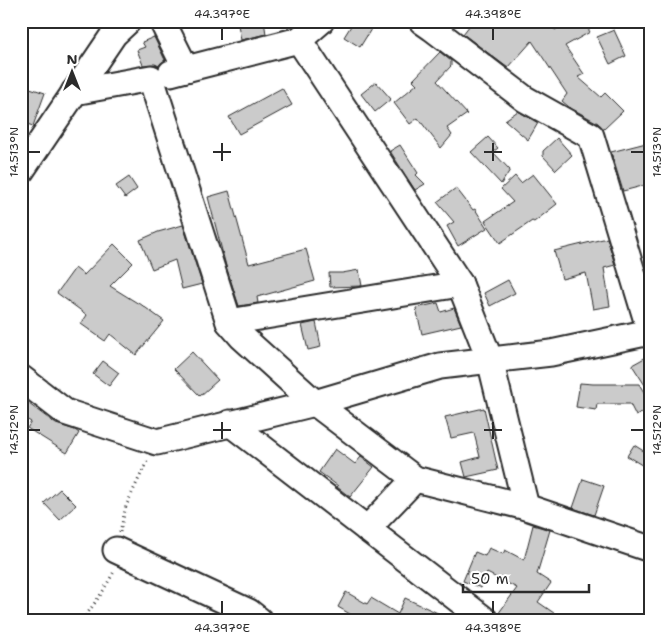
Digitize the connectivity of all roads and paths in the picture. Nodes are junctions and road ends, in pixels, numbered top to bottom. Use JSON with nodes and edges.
{"nodes":[{"id":1,"x":128,"y":21,"type":"edge"},
{"id":2,"x":162,"y":21,"type":"edge"},
{"id":3,"x":321,"y":21,"type":"edge"},
{"id":4,"x":430,"y":23,"type":"edge"},
{"id":5,"x":299,"y":40,"type":"junction"},
{"id":6,"x":186,"y":69,"type":"junction"},
{"id":7,"x":151,"y":78,"type":"junction"},
{"id":8,"x":74,"y":92,"type":"junction"},
{"id":9,"x":21,"y":171,"type":"edge"},
{"id":10,"x":460,"y":284,"type":"junction"},
{"id":11,"x":229,"y":322,"type":"junction"},
{"id":12,"x":650,"y":332,"type":"edge"},
{"id":13,"x":490,"y":360,"type":"junction"},
{"id":14,"x":21,"y":378,"type":"edge"},
{"id":15,"x":315,"y":403,"type":"junction"},
{"id":16,"x":230,"y":423,"type":"junction"},
{"id":17,"x":415,"y":479,"type":"junction"},
{"id":18,"x":526,"y":507,"type":"junction"},
{"id":19,"x":367,"y":529,"type":"junction"},
{"id":20,"x":650,"y":549,"type":"edge"},
{"id":21,"x":116,"y":550,"type":"dead end"},
{"id":22,"x":259,"y":620,"type":"edge"},
{"id":23,"x":485,"y":620,"type":"edge"}],
"edges":[{"from":1,"to":8,"type":"street"},
{"from":2,"to":6,"type":"street"},
{"from":3,"to":5,"type":"street"},
{"from":4,"to":12,"type":"street"},
{"from":5,"to":6,"type":"street"},
{"from":5,"to":10,"type":"street"},
{"from":6,"to":7,"type":"street"},
{"from":7,"to":8,"type":"street"},
{"from":7,"to":11,"type":"street"},
{"from":8,"to":9,"type":"street"},
{"from":10,"to":11,"type":"street"},
{"from":10,"to":13,"type":"street"},
{"from":11,"to":15,"type":"street"},
{"from":12,"to":13,"type":"street"},
{"from":13,"to":15,"type":"street"},
{"from":13,"to":18,"type":"street"},
{"from":14,"to":16,"type":"street"},
{"from":15,"to":16,"type":"street"},
{"from":15,"to":17,"type":"street"},
{"from":16,"to":19,"type":"street"},
{"from":17,"to":18,"type":"street"},
{"from":17,"to":19,"type":"street"},
{"from":18,"to":20,"type":"street"},
{"from":19,"to":23,"type":"street"},
{"from":21,"to":22,"type":"street"}]}
